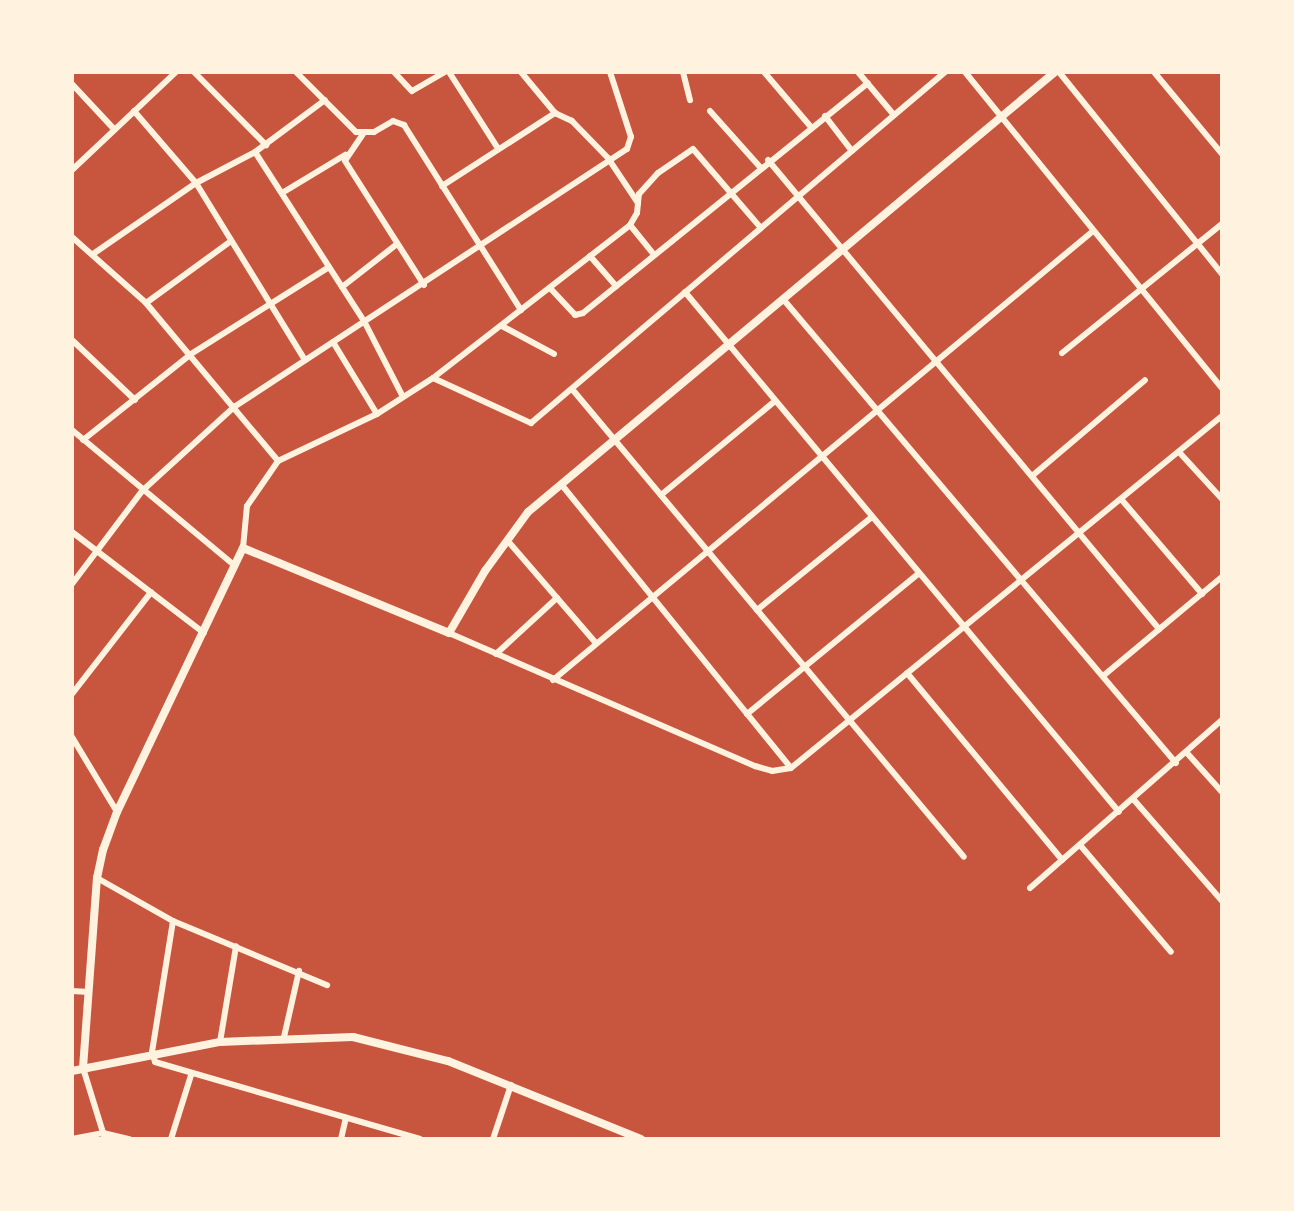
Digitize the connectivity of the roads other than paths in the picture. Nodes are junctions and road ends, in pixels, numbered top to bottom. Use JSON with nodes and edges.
{"nodes":[{"id":1,"x":176,"y":72,"type":"edge"},
{"id":2,"x":194,"y":72,"type":"edge"},
{"id":3,"x":296,"y":72,"type":"edge"},
{"id":4,"x":394,"y":72,"type":"edge"},
{"id":5,"x":447,"y":72,"type":"edge"},
{"id":6,"x":521,"y":72,"type":"edge"},
{"id":7,"x":610,"y":72,"type":"edge"},
{"id":8,"x":683,"y":72,"type":"edge"},
{"id":9,"x":764,"y":72,"type":"edge"},
{"id":10,"x":858,"y":72,"type":"edge"},
{"id":11,"x":945,"y":72,"type":"edge"},
{"id":12,"x":965,"y":72,"type":"edge"},
{"id":13,"x":1057,"y":72,"type":"edge"},
{"id":14,"x":1154,"y":72,"type":"edge"},
{"id":15,"x":867,"y":83,"type":"junction"},
{"id":16,"x":72,"y":84,"type":"edge"},
{"id":17,"x":324,"y":100,"type":"junction"},
{"id":18,"x":690,"y":100,"type":"dead end"},
{"id":19,"x":134,"y":111,"type":"junction"},
{"id":20,"x":710,"y":111,"type":"dead end"},
{"id":21,"x":555,"y":113,"type":"junction"},
{"id":22,"x":894,"y":115,"type":"junction"},
{"id":23,"x":825,"y":116,"type":"junction"},
{"id":24,"x":1000,"y":117,"type":"junction"},
{"id":25,"x":811,"y":127,"type":"junction"},
{"id":26,"x":114,"y":129,"type":"junction"},
{"id":27,"x":363,"y":134,"type":"junction"},
{"id":28,"x":266,"y":145,"type":"junction"},
{"id":29,"x":497,"y":147,"type":"junction"},
{"id":30,"x":852,"y":151,"type":"junction"},
{"id":31,"x":255,"y":152,"type":"junction"},
{"id":32,"x":1222,"y":154,"type":"edge"},
{"id":33,"x":345,"y":155,"type":"junction"},
{"id":34,"x":608,"y":158,"type":"junction"},
{"id":35,"x":768,"y":160,"type":"junction"},
{"id":36,"x":760,"y":167,"type":"junction"},
{"id":37,"x":72,"y":170,"type":"edge"},
{"id":38,"x":196,"y":183,"type":"junction"},
{"id":39,"x":442,"y":186,"type":"junction"},
{"id":40,"x":282,"y":193,"type":"junction"},
{"id":41,"x":731,"y":194,"type":"junction"},
{"id":42,"x":799,"y":196,"type":"junction"},
{"id":43,"x":638,"y":203,"type":"junction"},
{"id":44,"x":1222,"y":224,"type":"edge"},
{"id":45,"x":630,"y":225,"type":"junction"},
{"id":46,"x":761,"y":229,"type":"junction"},
{"id":47,"x":1094,"y":231,"type":"junction"},
{"id":48,"x":72,"y":237,"type":"edge"},
{"id":49,"x":231,"y":241,"type":"junction"},
{"id":50,"x":1196,"y":243,"type":"junction"},
{"id":51,"x":397,"y":244,"type":"junction"},
{"id":52,"x":481,"y":246,"type":"junction"},
{"id":53,"x":843,"y":249,"type":"junction"},
{"id":54,"x":93,"y":254,"type":"junction"},
{"id":55,"x":653,"y":255,"type":"junction"},
{"id":56,"x":590,"y":256,"type":"junction"},
{"id":57,"x":329,"y":267,"type":"junction"},
{"id":58,"x":1222,"y":274,"type":"edge"},
{"id":59,"x":424,"y":285,"type":"junction"},
{"id":60,"x":616,"y":286,"type":"junction"},
{"id":61,"x":342,"y":287,"type":"junction"},
{"id":62,"x":550,"y":288,"type":"junction"},
{"id":63,"x":1140,"y":288,"type":"junction"},
{"id":64,"x":685,"y":292,"type":"junction"},
{"id":65,"x":783,"y":299,"type":"junction"},
{"id":66,"x":146,"y":303,"type":"junction"},
{"id":67,"x":270,"y":303,"type":"junction"},
{"id":68,"x":521,"y":310,"type":"junction"},
{"id":69,"x":364,"y":321,"type":"junction"},
{"id":70,"x":502,"y":326,"type":"junction"},
{"id":71,"x":72,"y":340,"type":"edge"},
{"id":72,"x":333,"y":342,"type":"junction"},
{"id":73,"x":728,"y":344,"type":"junction"},
{"id":74,"x":78,"y":346,"type":"junction"},
{"id":75,"x":1062,"y":353,"type":"dead end"},
{"id":76,"x":72,"y":354,"type":"edge"},
{"id":77,"x":191,"y":354,"type":"junction"},
{"id":78,"x":554,"y":354,"type":"dead end"},
{"id":79,"x":305,"y":360,"type":"junction"},
{"id":80,"x":936,"y":362,"type":"junction"},
{"id":81,"x":433,"y":378,"type":"junction"},
{"id":82,"x":1145,"y":380,"type":"dead end"},
{"id":83,"x":1222,"y":388,"type":"edge"},
{"id":84,"x":572,"y":389,"type":"junction"},
{"id":85,"x":402,"y":397,"type":"junction"},
{"id":86,"x":135,"y":400,"type":"junction"},
{"id":87,"x":775,"y":401,"type":"junction"},
{"id":88,"x":234,"y":407,"type":"junction"},
{"id":89,"x":877,"y":410,"type":"junction"},
{"id":90,"x":377,"y":414,"type":"junction"},
{"id":91,"x":1222,"y":416,"type":"edge"},
{"id":92,"x":72,"y":430,"type":"edge"},
{"id":93,"x":614,"y":439,"type":"junction"},
{"id":94,"x":83,"y":440,"type":"junction"},
{"id":95,"x":1179,"y":452,"type":"junction"},
{"id":96,"x":822,"y":456,"type":"junction"},
{"id":97,"x":278,"y":461,"type":"junction"},
{"id":98,"x":1032,"y":476,"type":"junction"},
{"id":99,"x":561,"y":484,"type":"junction"},
{"id":100,"x":142,"y":491,"type":"junction"},
{"id":101,"x":661,"y":495,"type":"junction"},
{"id":102,"x":1121,"y":499,"type":"junction"},
{"id":103,"x":1222,"y":499,"type":"edge"},
{"id":104,"x":872,"y":517,"type":"junction"},
{"id":105,"x":72,"y":532,"type":"edge"},
{"id":106,"x":1079,"y":533,"type":"junction"},
{"id":107,"x":507,"y":540,"type":"junction"},
{"id":108,"x":243,"y":548,"type":"junction"},
{"id":109,"x":708,"y":551,"type":"junction"},
{"id":110,"x":97,"y":552,"type":"junction"},
{"id":111,"x":235,"y":566,"type":"junction"},
{"id":112,"x":919,"y":573,"type":"junction"},
{"id":113,"x":1222,"y":577,"type":"edge"},
{"id":114,"x":1021,"y":580,"type":"junction"},
{"id":115,"x":72,"y":584,"type":"edge"},
{"id":116,"x":151,"y":592,"type":"junction"},
{"id":117,"x":1202,"y":594,"type":"junction"},
{"id":118,"x":652,"y":597,"type":"junction"},
{"id":119,"x":557,"y":598,"type":"junction"},
{"id":120,"x":757,"y":610,"type":"junction"},
{"id":121,"x":964,"y":627,"type":"junction"},
{"id":122,"x":1159,"y":629,"type":"junction"},
{"id":123,"x":204,"y":633,"type":"junction"},
{"id":124,"x":449,"y":634,"type":"junction"},
{"id":125,"x":596,"y":643,"type":"junction"},
{"id":126,"x":496,"y":654,"type":"junction"},
{"id":127,"x":805,"y":668,"type":"junction"},
{"id":128,"x":907,"y":673,"type":"junction"},
{"id":129,"x":1103,"y":676,"type":"junction"},
{"id":130,"x":552,"y":680,"type":"junction"},
{"id":131,"x":72,"y":694,"type":"edge"},
{"id":132,"x":747,"y":714,"type":"junction"},
{"id":133,"x":1222,"y":720,"type":"edge"},
{"id":134,"x":849,"y":721,"type":"junction"},
{"id":135,"x":72,"y":737,"type":"edge"},
{"id":136,"x":1187,"y":753,"type":"junction"},
{"id":137,"x":1176,"y":763,"type":"junction"},
{"id":138,"x":791,"y":768,"type":"junction"},
{"id":139,"x":1222,"y":792,"type":"edge"},
{"id":140,"x":1134,"y":800,"type":"junction"},
{"id":141,"x":117,"y":811,"type":"junction"},
{"id":142,"x":1119,"y":812,"type":"junction"},
{"id":143,"x":1080,"y":845,"type":"junction"},
{"id":144,"x":964,"y":858,"type":"dead end"},
{"id":145,"x":1062,"y":860,"type":"junction"},
{"id":146,"x":97,"y":878,"type":"junction"},
{"id":147,"x":1030,"y":888,"type":"dead end"},
{"id":148,"x":1222,"y":901,"type":"edge"},
{"id":149,"x":173,"y":920,"type":"junction"},
{"id":150,"x":236,"y":946,"type":"junction"},
{"id":151,"x":1171,"y":952,"type":"dead end"},
{"id":152,"x":299,"y":971,"type":"junction"},
{"id":153,"x":327,"y":985,"type":"dead end"},
{"id":154,"x":72,"y":990,"type":"edge"},
{"id":155,"x":89,"y":992,"type":"junction"},
{"id":156,"x":284,"y":1037,"type":"junction"},
{"id":157,"x":220,"y":1042,"type":"junction"},
{"id":158,"x":152,"y":1052,"type":"junction"},
{"id":159,"x":83,"y":1068,"type":"junction"},
{"id":160,"x":72,"y":1071,"type":"edge"},
{"id":161,"x":191,"y":1075,"type":"junction"},
{"id":162,"x":511,"y":1085,"type":"junction"},
{"id":163,"x":346,"y":1118,"type":"junction"},
{"id":164,"x":104,"y":1136,"type":"edge"},
{"id":165,"x":72,"y":1139,"type":"edge"},
{"id":166,"x":129,"y":1139,"type":"edge"},
{"id":167,"x":171,"y":1139,"type":"edge"},
{"id":168,"x":341,"y":1139,"type":"edge"},
{"id":169,"x":421,"y":1139,"type":"edge"},
{"id":170,"x":493,"y":1139,"type":"edge"},
{"id":171,"x":641,"y":1139,"type":"edge"}],
"edges":[{"from":1,"to":19,"type":"street"},
{"from":2,"to":28,"type":"street"},
{"from":3,"to":17,"type":"street"},
{"from":4,"to":5,"type":"street"},
{"from":5,"to":29,"type":"street"},
{"from":6,"to":21,"type":"street"},
{"from":7,"to":34,"type":"street"},
{"from":8,"to":18,"type":"street"},
{"from":9,"to":25,"type":"street"},
{"from":10,"to":15,"type":"street"},
{"from":11,"to":22,"type":"street"},
{"from":12,"to":24,"type":"street"},
{"from":13,"to":24,"type":"street"},
{"from":13,"to":50,"type":"street"},
{"from":14,"to":32,"type":"street"},
{"from":15,"to":22,"type":"street"},
{"from":15,"to":23,"type":"street"},
{"from":16,"to":26,"type":"street"},
{"from":17,"to":27,"type":"street"},
{"from":17,"to":28,"type":"street"},
{"from":19,"to":26,"type":"street"},
{"from":19,"to":38,"type":"street"},
{"from":20,"to":36,"type":"street"},
{"from":21,"to":29,"type":"street"},
{"from":21,"to":34,"type":"street"},
{"from":22,"to":30,"type":"street"},
{"from":23,"to":25,"type":"street"},
{"from":23,"to":30,"type":"street"},
{"from":24,"to":47,"type":"street"},
{"from":24,"to":53,"type":"street"},
{"from":25,"to":35,"type":"street"},
{"from":26,"to":37,"type":"street"},
{"from":27,"to":33,"type":"street"},
{"from":27,"to":39,"type":"street"},
{"from":28,"to":31,"type":"street"},
{"from":29,"to":39,"type":"street"},
{"from":30,"to":42,"type":"street"},
{"from":31,"to":38,"type":"street"},
{"from":31,"to":40,"type":"street"},
{"from":33,"to":40,"type":"street"},
{"from":33,"to":51,"type":"street"},
{"from":34,"to":43,"type":"street"},
{"from":34,"to":52,"type":"street"},
{"from":35,"to":36,"type":"street"},
{"from":35,"to":42,"type":"street"},
{"from":36,"to":41,"type":"street"},
{"from":38,"to":49,"type":"street"},
{"from":38,"to":54,"type":"street"},
{"from":39,"to":52,"type":"street"},
{"from":40,"to":57,"type":"street"},
{"from":41,"to":43,"type":"street"},
{"from":41,"to":46,"type":"street"},
{"from":41,"to":55,"type":"street"},
{"from":42,"to":46,"type":"street"},
{"from":42,"to":53,"type":"street"},
{"from":43,"to":45,"type":"street"},
{"from":44,"to":50,"type":"street"},
{"from":45,"to":55,"type":"street"},
{"from":45,"to":56,"type":"street"},
{"from":46,"to":64,"type":"street"},
{"from":47,"to":63,"type":"street"},
{"from":47,"to":80,"type":"street"},
{"from":48,"to":54,"type":"street"},
{"from":49,"to":66,"type":"street"},
{"from":49,"to":67,"type":"street"},
{"from":50,"to":58,"type":"street"},
{"from":50,"to":63,"type":"street"},
{"from":51,"to":59,"type":"street"},
{"from":51,"to":61,"type":"street"},
{"from":52,"to":59,"type":"street"},
{"from":52,"to":68,"type":"street"},
{"from":53,"to":65,"type":"street"},
{"from":53,"to":80,"type":"street"},
{"from":54,"to":66,"type":"street"},
{"from":55,"to":60,"type":"street"},
{"from":56,"to":60,"type":"street"},
{"from":56,"to":62,"type":"street"},
{"from":57,"to":61,"type":"street"},
{"from":57,"to":67,"type":"street"},
{"from":59,"to":69,"type":"street"},
{"from":60,"to":62,"type":"street"},
{"from":61,"to":69,"type":"street"},
{"from":62,"to":68,"type":"street"},
{"from":63,"to":75,"type":"street"},
{"from":63,"to":83,"type":"street"},
{"from":64,"to":73,"type":"street"},
{"from":64,"to":84,"type":"street"},
{"from":65,"to":73,"type":"street"},
{"from":65,"to":89,"type":"street"},
{"from":66,"to":77,"type":"street"},
{"from":67,"to":77,"type":"street"},
{"from":67,"to":79,"type":"street"},
{"from":68,"to":70,"type":"street"},
{"from":69,"to":72,"type":"street"},
{"from":69,"to":85,"type":"street"},
{"from":70,"to":78,"type":"street"},
{"from":70,"to":81,"type":"street"},
{"from":71,"to":74,"type":"street"},
{"from":72,"to":79,"type":"street"},
{"from":72,"to":90,"type":"street"},
{"from":73,"to":87,"type":"street"},
{"from":73,"to":93,"type":"street"},
{"from":74,"to":76,"type":"street"},
{"from":74,"to":86,"type":"street"},
{"from":77,"to":86,"type":"street"},
{"from":77,"to":88,"type":"street"},
{"from":79,"to":88,"type":"street"},
{"from":80,"to":89,"type":"street"},
{"from":80,"to":98,"type":"street"},
{"from":81,"to":84,"type":"street"},
{"from":81,"to":85,"type":"street"},
{"from":82,"to":98,"type":"street"},
{"from":84,"to":93,"type":"street"},
{"from":85,"to":90,"type":"street"},
{"from":86,"to":94,"type":"street"},
{"from":87,"to":96,"type":"street"},
{"from":87,"to":101,"type":"street"},
{"from":88,"to":97,"type":"street"},
{"from":88,"to":100,"type":"street"},
{"from":89,"to":96,"type":"street"},
{"from":89,"to":114,"type":"street"},
{"from":90,"to":97,"type":"street"},
{"from":91,"to":95,"type":"street"},
{"from":92,"to":94,"type":"street"},
{"from":93,"to":99,"type":"street"},
{"from":93,"to":101,"type":"street"},
{"from":94,"to":100,"type":"street"},
{"from":95,"to":102,"type":"street"},
{"from":95,"to":103,"type":"street"},
{"from":96,"to":104,"type":"street"},
{"from":96,"to":109,"type":"street"},
{"from":97,"to":108,"type":"street"},
{"from":98,"to":106,"type":"street"},
{"from":99,"to":107,"type":"street"},
{"from":99,"to":118,"type":"street"},
{"from":100,"to":110,"type":"street"},
{"from":100,"to":111,"type":"street"},
{"from":101,"to":109,"type":"street"},
{"from":102,"to":106,"type":"street"},
{"from":102,"to":117,"type":"street"},
{"from":104,"to":112,"type":"street"},
{"from":104,"to":120,"type":"street"},
{"from":105,"to":110,"type":"street"},
{"from":106,"to":114,"type":"street"},
{"from":106,"to":122,"type":"street"},
{"from":107,"to":119,"type":"street"},
{"from":107,"to":124,"type":"street"},
{"from":108,"to":111,"type":"street"},
{"from":108,"to":124,"type":"street"},
{"from":109,"to":118,"type":"street"},
{"from":109,"to":120,"type":"street"},
{"from":110,"to":115,"type":"street"},
{"from":110,"to":116,"type":"street"},
{"from":111,"to":123,"type":"street"},
{"from":112,"to":121,"type":"street"},
{"from":112,"to":127,"type":"street"},
{"from":113,"to":117,"type":"street"},
{"from":114,"to":121,"type":"street"},
{"from":114,"to":129,"type":"street"},
{"from":116,"to":123,"type":"street"},
{"from":116,"to":131,"type":"street"},
{"from":117,"to":122,"type":"street"},
{"from":118,"to":125,"type":"street"},
{"from":118,"to":132,"type":"street"},
{"from":119,"to":125,"type":"street"},
{"from":119,"to":126,"type":"street"},
{"from":120,"to":127,"type":"street"},
{"from":121,"to":128,"type":"street"},
{"from":121,"to":142,"type":"street"},
{"from":122,"to":129,"type":"street"},
{"from":123,"to":141,"type":"street"},
{"from":124,"to":126,"type":"street"},
{"from":125,"to":130,"type":"street"},
{"from":126,"to":130,"type":"street"},
{"from":127,"to":132,"type":"street"},
{"from":127,"to":134,"type":"street"},
{"from":128,"to":134,"type":"street"},
{"from":128,"to":145,"type":"street"},
{"from":129,"to":137,"type":"street"},
{"from":130,"to":138,"type":"street"},
{"from":132,"to":138,"type":"street"},
{"from":133,"to":136,"type":"street"},
{"from":134,"to":138,"type":"street"},
{"from":134,"to":144,"type":"street"},
{"from":135,"to":141,"type":"street"},
{"from":136,"to":137,"type":"street"},
{"from":136,"to":139,"type":"street"},
{"from":137,"to":140,"type":"street"},
{"from":140,"to":142,"type":"street"},
{"from":140,"to":148,"type":"street"},
{"from":141,"to":146,"type":"street"},
{"from":142,"to":143,"type":"street"},
{"from":143,"to":145,"type":"street"},
{"from":143,"to":151,"type":"street"},
{"from":145,"to":147,"type":"street"},
{"from":146,"to":149,"type":"street"},
{"from":146,"to":155,"type":"street"},
{"from":149,"to":150,"type":"street"},
{"from":149,"to":158,"type":"street"},
{"from":150,"to":152,"type":"street"},
{"from":150,"to":157,"type":"street"},
{"from":152,"to":153,"type":"street"},
{"from":152,"to":156,"type":"street"},
{"from":154,"to":155,"type":"street"},
{"from":155,"to":159,"type":"street"},
{"from":156,"to":157,"type":"street"},
{"from":156,"to":162,"type":"street"},
{"from":157,"to":158,"type":"street"},
{"from":158,"to":159,"type":"street"},
{"from":158,"to":161,"type":"street"},
{"from":159,"to":160,"type":"street"},
{"from":159,"to":164,"type":"street"},
{"from":161,"to":163,"type":"street"},
{"from":161,"to":167,"type":"street"},
{"from":162,"to":170,"type":"street"},
{"from":162,"to":171,"type":"street"},
{"from":163,"to":168,"type":"street"},
{"from":163,"to":169,"type":"street"},
{"from":164,"to":165,"type":"street"},
{"from":164,"to":166,"type":"street"}]}
